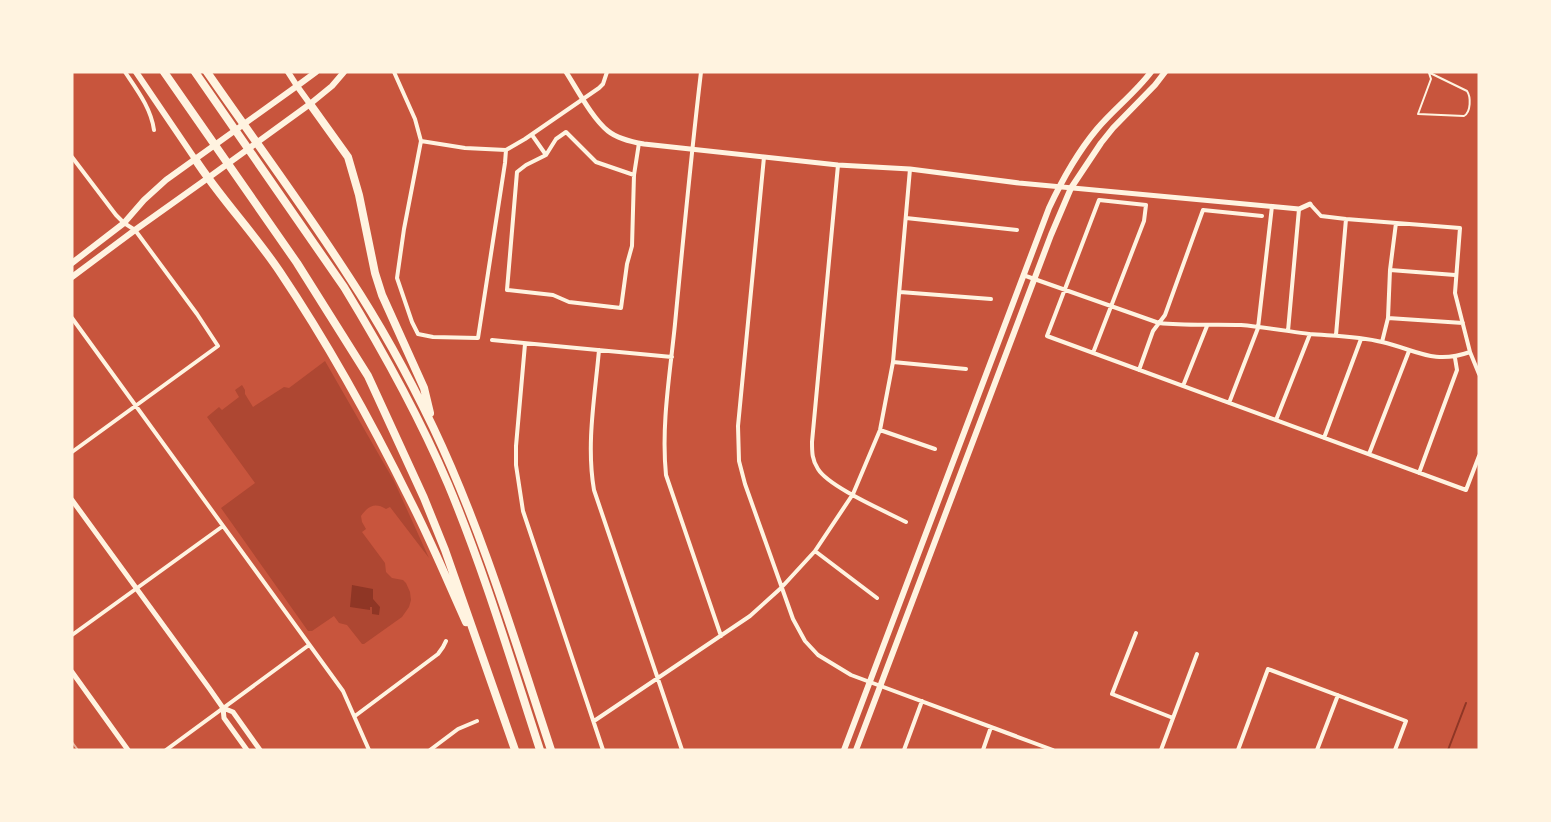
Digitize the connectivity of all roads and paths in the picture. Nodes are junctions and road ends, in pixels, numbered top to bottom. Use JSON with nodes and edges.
{"nodes":[{"id":1,"x":125,"y":72,"type":"edge"},
{"id":2,"x":136,"y":72,"type":"edge"},
{"id":3,"x":164,"y":72,"type":"edge"},
{"id":4,"x":195,"y":72,"type":"edge"},
{"id":5,"x":207,"y":72,"type":"edge"},
{"id":6,"x":288,"y":72,"type":"edge"},
{"id":7,"x":316,"y":72,"type":"edge"},
{"id":8,"x":344,"y":72,"type":"edge"},
{"id":9,"x":394,"y":72,"type":"edge"},
{"id":10,"x":566,"y":72,"type":"edge"},
{"id":11,"x":607,"y":72,"type":"edge"},
{"id":12,"x":701,"y":72,"type":"edge"},
{"id":13,"x":1151,"y":72,"type":"edge"},
{"id":14,"x":1158,"y":72,"type":"edge"},
{"id":15,"x":1165,"y":72,"type":"edge"},
{"id":16,"x":1429,"y":72,"type":"edge"},
{"id":17,"x":1158,"y":81,"type":"junction"},
{"id":18,"x":297,"y":86,"type":"junction"},
{"id":19,"x":1128,"y":98,"type":"junction"},
{"id":20,"x":584,"y":99,"type":"junction"},
{"id":21,"x":310,"y":104,"type":"junction"},
{"id":22,"x":1135,"y":106,"type":"junction"},
{"id":23,"x":154,"y":130,"type":"dead end"},
{"id":24,"x":532,"y":135,"type":"junction"},
{"id":25,"x":421,"y":141,"type":"junction"},
{"id":26,"x":639,"y":143,"type":"junction"},
{"id":27,"x":692,"y":149,"type":"junction"},
{"id":28,"x":506,"y":150,"type":"junction"},
{"id":29,"x":546,"y":155,"type":"junction"},
{"id":30,"x":72,"y":157,"type":"edge"},
{"id":31,"x":765,"y":157,"type":"junction"},
{"id":32,"x":195,"y":159,"type":"junction"},
{"id":33,"x":838,"y":165,"type":"junction"},
{"id":34,"x":910,"y":169,"type":"junction"},
{"id":35,"x":634,"y":175,"type":"junction"},
{"id":36,"x":208,"y":178,"type":"junction"},
{"id":37,"x":1059,"y":187,"type":"junction"},
{"id":38,"x":1071,"y":188,"type":"junction"},
{"id":39,"x":1310,"y":204,"type":"joint"},
{"id":40,"x":1272,"y":206,"type":"junction"},
{"id":41,"x":1299,"y":209,"type":"junction"},
{"id":42,"x":1262,"y":216,"type":"dead end"},
{"id":43,"x":906,"y":218,"type":"junction"},
{"id":44,"x":1346,"y":219,"type":"junction"},
{"id":45,"x":124,"y":223,"type":"junction"},
{"id":46,"x":1396,"y":223,"type":"junction"},
{"id":47,"x":135,"y":230,"type":"junction"},
{"id":48,"x":1017,"y":230,"type":"dead end"},
{"id":49,"x":72,"y":263,"type":"edge"},
{"id":50,"x":1390,"y":270,"type":"junction"},
{"id":51,"x":1023,"y":275,"type":"junction"},
{"id":52,"x":1455,"y":275,"type":"junction"},
{"id":53,"x":72,"y":277,"type":"edge"},
{"id":54,"x":1035,"y":280,"type":"junction"},
{"id":55,"x":1065,"y":290,"type":"junction"},
{"id":56,"x":900,"y":292,"type":"junction"},
{"id":57,"x":991,"y":299,"type":"dead end"},
{"id":58,"x":1111,"y":307,"type":"junction"},
{"id":59,"x":72,"y":318,"type":"edge"},
{"id":60,"x":1388,"y":318,"type":"junction"},
{"id":61,"x":1159,"y":323,"type":"junction"},
{"id":62,"x":1463,"y":323,"type":"junction"},
{"id":63,"x":1207,"y":326,"type":"junction"},
{"id":64,"x":1003,"y":328,"type":"junction"},
{"id":65,"x":1258,"y":328,"type":"junction"},
{"id":66,"x":1288,"y":330,"type":"junction"},
{"id":67,"x":1015,"y":333,"type":"junction"},
{"id":68,"x":1310,"y":334,"type":"junction"},
{"id":69,"x":1336,"y":335,"type":"junction"},
{"id":70,"x":1361,"y":339,"type":"junction"},
{"id":71,"x":492,"y":340,"type":"dead end"},
{"id":72,"x":1382,"y":342,"type":"junction"},
{"id":73,"x":525,"y":344,"type":"junction"},
{"id":74,"x":599,"y":350,"type":"junction"},
{"id":75,"x":1409,"y":351,"type":"junction"},
{"id":76,"x":1470,"y":352,"type":"junction"},
{"id":77,"x":1093,"y":353,"type":"junction"},
{"id":78,"x":672,"y":357,"type":"junction"},
{"id":79,"x":1455,"y":358,"type":"junction"},
{"id":80,"x":893,"y":362,"type":"junction"},
{"id":81,"x":966,"y":369,"type":"dead end"},
{"id":82,"x":1139,"y":370,"type":"junction"},
{"id":83,"x":1479,"y":374,"type":"edge"},
{"id":84,"x":1183,"y":386,"type":"junction"},
{"id":85,"x":1229,"y":403,"type":"junction"},
{"id":86,"x":135,"y":405,"type":"junction"},
{"id":87,"x":1276,"y":420,"type":"junction"},
{"id":88,"x":433,"y":427,"type":"junction"},
{"id":89,"x":880,"y":430,"type":"junction"},
{"id":90,"x":1324,"y":438,"type":"junction"},
{"id":91,"x":935,"y":449,"type":"dead end"},
{"id":92,"x":72,"y":452,"type":"edge"},
{"id":93,"x":1369,"y":454,"type":"junction"},
{"id":94,"x":1479,"y":456,"type":"edge"},
{"id":95,"x":1419,"y":473,"type":"junction"},
{"id":96,"x":853,"y":494,"type":"junction"},
{"id":97,"x":72,"y":500,"type":"edge"},
{"id":98,"x":906,"y":522,"type":"dead end"},
{"id":99,"x":222,"y":526,"type":"junction"},
{"id":100,"x":927,"y":533,"type":"junction"},
{"id":101,"x":937,"y":536,"type":"junction"},
{"id":102,"x":815,"y":551,"type":"junction"},
{"id":103,"x":136,"y":588,"type":"junction"},
{"id":104,"x":781,"y":588,"type":"junction"},
{"id":105,"x":877,"y":598,"type":"dead end"},
{"id":106,"x":897,"y":612,"type":"junction"},
{"id":107,"x":906,"y":616,"type":"junction"},
{"id":108,"x":1136,"y":633,"type":"dead end"},
{"id":109,"x":72,"y":635,"type":"edge"},
{"id":110,"x":721,"y":636,"type":"junction"},
{"id":111,"x":446,"y":640,"type":"dead end"},
{"id":112,"x":309,"y":645,"type":"junction"},
{"id":113,"x":1197,"y":654,"type":"dead end"},
{"id":114,"x":487,"y":667,"type":"junction"},
{"id":115,"x":72,"y":672,"type":"edge"},
{"id":116,"x":658,"y":679,"type":"junction"},
{"id":117,"x":870,"y":681,"type":"junction"},
{"id":118,"x":881,"y":686,"type":"junction"},
{"id":119,"x":1338,"y":695,"type":"junction"},
{"id":120,"x":922,"y":701,"type":"junction"},
{"id":121,"x":223,"y":708,"type":"junction"},
{"id":122,"x":355,"y":716,"type":"junction"},
{"id":123,"x":1173,"y":718,"type":"junction"},
{"id":124,"x":477,"y":721,"type":"dead end"},
{"id":125,"x":594,"y":721,"type":"junction"},
{"id":126,"x":991,"y":727,"type":"junction"},
{"id":127,"x":128,"y":750,"type":"edge"},
{"id":128,"x":166,"y":750,"type":"edge"},
{"id":129,"x":247,"y":750,"type":"edge"},
{"id":130,"x":260,"y":750,"type":"edge"},
{"id":131,"x":369,"y":750,"type":"edge"},
{"id":132,"x":430,"y":750,"type":"edge"},
{"id":133,"x":515,"y":750,"type":"edge"},
{"id":134,"x":540,"y":750,"type":"edge"},
{"id":135,"x":551,"y":750,"type":"edge"},
{"id":136,"x":603,"y":750,"type":"edge"},
{"id":137,"x":682,"y":750,"type":"edge"},
{"id":138,"x":845,"y":750,"type":"edge"},
{"id":139,"x":856,"y":750,"type":"edge"},
{"id":140,"x":904,"y":750,"type":"edge"},
{"id":141,"x":983,"y":750,"type":"edge"},
{"id":142,"x":1053,"y":750,"type":"edge"},
{"id":143,"x":1161,"y":750,"type":"edge"},
{"id":144,"x":1238,"y":750,"type":"edge"},
{"id":145,"x":1317,"y":750,"type":"edge"},
{"id":146,"x":1395,"y":750,"type":"edge"}],
"edges":[{"from":1,"to":23,"type":"street"},
{"from":2,"to":32,"type":"main road"},
{"from":3,"to":114,"type":"highway"},
{"from":4,"to":134,"type":"highway"},
{"from":5,"to":88,"type":"highway"},
{"from":6,"to":18,"type":"main road"},
{"from":7,"to":18,"type":"main road"},
{"from":8,"to":21,"type":"main road"},
{"from":9,"to":25,"type":"street"},
{"from":10,"to":20,"type":"street"},
{"from":11,"to":20,"type":"street"},
{"from":12,"to":27,"type":"street"},
{"from":13,"to":19,"type":"main road"},
{"from":14,"to":17,"type":"main road"},
{"from":15,"to":17,"type":"main road"},
{"from":16,"to":16,"type":"lane"},
{"from":17,"to":22,"type":"main road"},
{"from":18,"to":21,"type":"main road"},
{"from":18,"to":32,"type":"main road"},
{"from":19,"to":22,"type":"main road"},
{"from":19,"to":37,"type":"main road"},
{"from":20,"to":24,"type":"street"},
{"from":20,"to":26,"type":"street"},
{"from":21,"to":36,"type":"main road"},
{"from":21,"to":88,"type":"highway"},
{"from":22,"to":38,"type":"main road"},
{"from":24,"to":28,"type":"street"},
{"from":24,"to":29,"type":"street"},
{"from":25,"to":28,"type":"street"},
{"from":25,"to":28,"type":"street"},
{"from":26,"to":27,"type":"street"},
{"from":26,"to":35,"type":"street"},
{"from":27,"to":31,"type":"street"},
{"from":27,"to":78,"type":"street"},
{"from":29,"to":35,"type":"street"},
{"from":29,"to":35,"type":"street"},
{"from":30,"to":45,"type":"street"},
{"from":31,"to":33,"type":"street"},
{"from":31,"to":104,"type":"street"},
{"from":32,"to":36,"type":"highway"},
{"from":32,"to":45,"type":"main road"},
{"from":33,"to":34,"type":"street"},
{"from":33,"to":96,"type":"street"},
{"from":34,"to":37,"type":"street"},
{"from":34,"to":43,"type":"street"},
{"from":36,"to":47,"type":"main road"},
{"from":36,"to":114,"type":"highway"},
{"from":37,"to":38,"type":"street"},
{"from":37,"to":51,"type":"main road"},
{"from":38,"to":40,"type":"street"},
{"from":38,"to":54,"type":"main road"},
{"from":39,"to":41,"type":"street"},
{"from":39,"to":44,"type":"street"},
{"from":40,"to":41,"type":"street"},
{"from":40,"to":65,"type":"street"},
{"from":41,"to":66,"type":"street"},
{"from":42,"to":61,"type":"street"},
{"from":43,"to":48,"type":"street"},
{"from":43,"to":56,"type":"street"},
{"from":44,"to":46,"type":"street"},
{"from":44,"to":69,"type":"street"},
{"from":45,"to":47,"type":"street"},
{"from":45,"to":49,"type":"main road"},
{"from":46,"to":50,"type":"street"},
{"from":46,"to":52,"type":"street"},
{"from":47,"to":53,"type":"main road"},
{"from":47,"to":86,"type":"street"},
{"from":50,"to":52,"type":"street"},
{"from":50,"to":60,"type":"street"},
{"from":51,"to":54,"type":"street"},
{"from":51,"to":64,"type":"main road"},
{"from":52,"to":62,"type":"street"},
{"from":54,"to":55,"type":"street"},
{"from":54,"to":67,"type":"main road"},
{"from":55,"to":58,"type":"street"},
{"from":55,"to":58,"type":"street"},
{"from":55,"to":77,"type":"street"},
{"from":56,"to":57,"type":"street"},
{"from":56,"to":80,"type":"street"},
{"from":58,"to":61,"type":"street"},
{"from":58,"to":77,"type":"street"},
{"from":59,"to":86,"type":"street"},
{"from":60,"to":62,"type":"street"},
{"from":60,"to":72,"type":"street"},
{"from":61,"to":63,"type":"street"},
{"from":61,"to":82,"type":"street"},
{"from":62,"to":76,"type":"street"},
{"from":63,"to":65,"type":"street"},
{"from":63,"to":84,"type":"street"},
{"from":64,"to":67,"type":"main road"},
{"from":64,"to":100,"type":"main road"},
{"from":65,"to":66,"type":"street"},
{"from":65,"to":85,"type":"street"},
{"from":66,"to":68,"type":"street"},
{"from":67,"to":101,"type":"main road"},
{"from":68,"to":69,"type":"street"},
{"from":68,"to":87,"type":"street"},
{"from":69,"to":70,"type":"street"},
{"from":70,"to":72,"type":"street"},
{"from":70,"to":90,"type":"street"},
{"from":71,"to":73,"type":"street"},
{"from":72,"to":75,"type":"street"},
{"from":73,"to":74,"type":"street"},
{"from":73,"to":125,"type":"street"},
{"from":74,"to":78,"type":"street"},
{"from":74,"to":116,"type":"street"},
{"from":75,"to":79,"type":"street"},
{"from":75,"to":93,"type":"street"},
{"from":76,"to":79,"type":"street"},
{"from":76,"to":83,"type":"street"},
{"from":77,"to":82,"type":"street"},
{"from":78,"to":110,"type":"street"},
{"from":79,"to":95,"type":"street"},
{"from":80,"to":81,"type":"street"},
{"from":80,"to":89,"type":"street"},
{"from":82,"to":84,"type":"street"},
{"from":84,"to":85,"type":"street"},
{"from":85,"to":87,"type":"street"},
{"from":86,"to":92,"type":"street"},
{"from":86,"to":99,"type":"street"},
{"from":87,"to":90,"type":"street"},
{"from":88,"to":135,"type":"highway"},
{"from":89,"to":91,"type":"street"},
{"from":89,"to":96,"type":"street"},
{"from":90,"to":93,"type":"street"},
{"from":93,"to":95,"type":"street"},
{"from":94,"to":95,"type":"street"},
{"from":96,"to":98,"type":"street"},
{"from":96,"to":102,"type":"street"},
{"from":97,"to":103,"type":"street"},
{"from":99,"to":103,"type":"street"},
{"from":99,"to":112,"type":"street"},
{"from":100,"to":101,"type":"main road"},
{"from":100,"to":106,"type":"main road"},
{"from":101,"to":107,"type":"main road"},
{"from":102,"to":104,"type":"street"},
{"from":102,"to":105,"type":"street"},
{"from":103,"to":109,"type":"street"},
{"from":103,"to":121,"type":"street"},
{"from":104,"to":110,"type":"street"},
{"from":104,"to":117,"type":"street"},
{"from":106,"to":107,"type":"main road"},
{"from":106,"to":117,"type":"main road"},
{"from":107,"to":118,"type":"main road"},
{"from":108,"to":123,"type":"street"},
{"from":110,"to":116,"type":"street"},
{"from":111,"to":122,"type":"street"},
{"from":112,"to":121,"type":"street"},
{"from":112,"to":122,"type":"street"},
{"from":113,"to":123,"type":"street"},
{"from":114,"to":133,"type":"highway"},
{"from":115,"to":127,"type":"street"},
{"from":116,"to":125,"type":"street"},
{"from":116,"to":137,"type":"street"},
{"from":117,"to":118,"type":"street"},
{"from":117,"to":138,"type":"main road"},
{"from":118,"to":120,"type":"street"},
{"from":118,"to":139,"type":"main road"},
{"from":119,"to":144,"type":"street"},
{"from":119,"to":145,"type":"street"},
{"from":119,"to":146,"type":"street"},
{"from":120,"to":126,"type":"street"},
{"from":120,"to":140,"type":"street"},
{"from":121,"to":128,"type":"street"},
{"from":121,"to":129,"type":"street"},
{"from":121,"to":130,"type":"street"},
{"from":122,"to":131,"type":"street"},
{"from":123,"to":143,"type":"street"},
{"from":124,"to":132,"type":"street"},
{"from":125,"to":136,"type":"street"},
{"from":126,"to":141,"type":"street"},
{"from":126,"to":142,"type":"street"}]}
